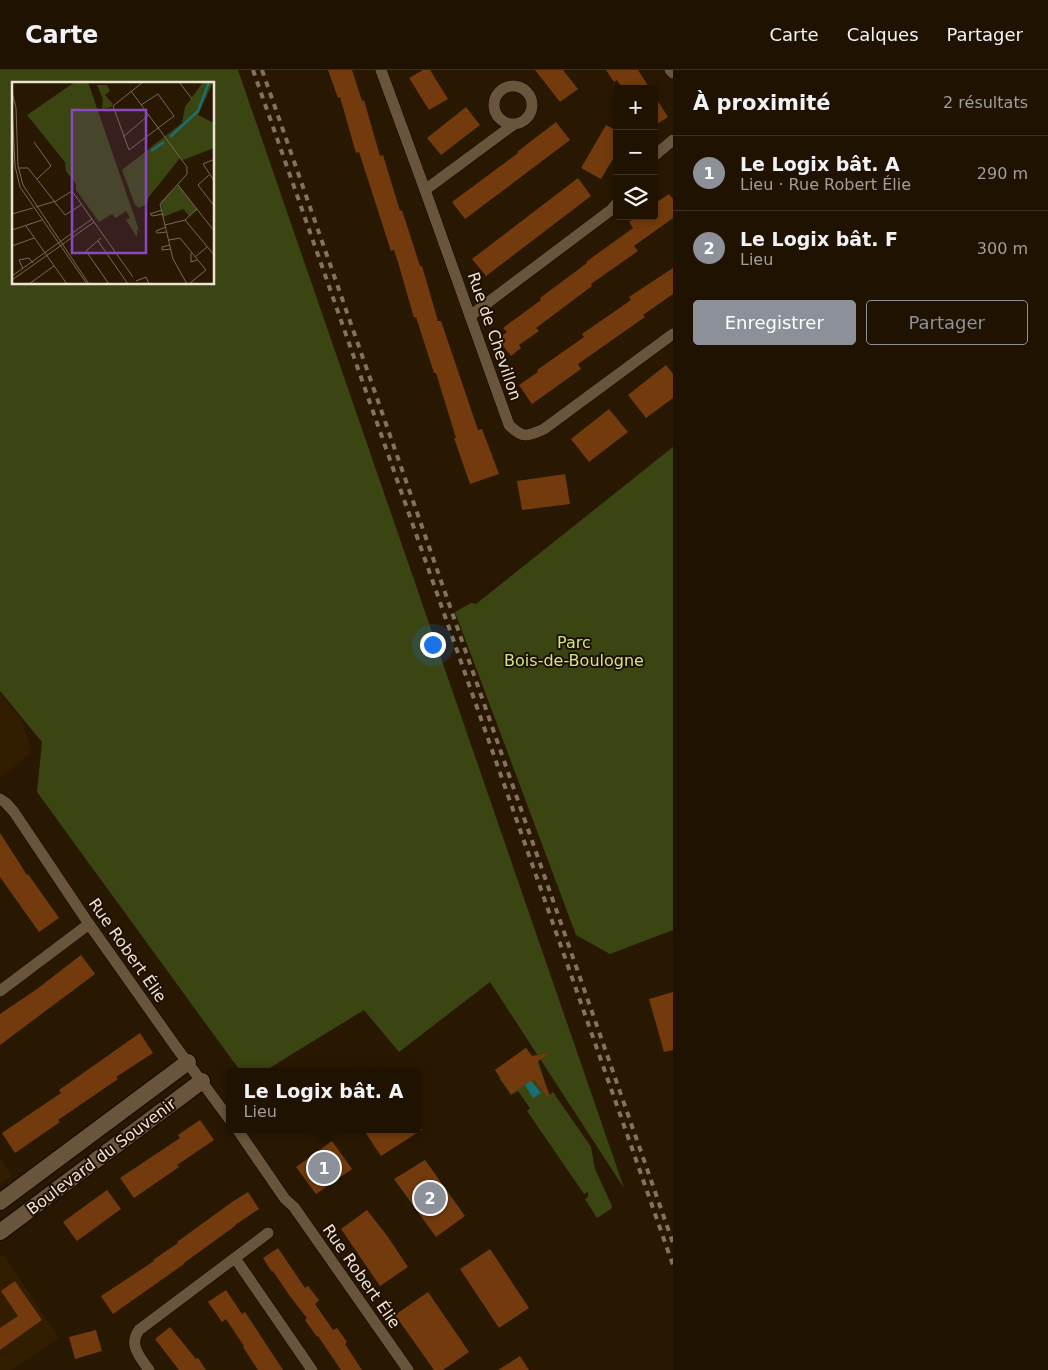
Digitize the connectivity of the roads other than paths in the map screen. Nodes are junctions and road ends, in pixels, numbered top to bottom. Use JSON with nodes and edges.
{"nodes":[{"id":1,"x":381,"y":70,"type":"edge"},
{"id":2,"x":670,"y":70,"type":"edge"},
{"id":3,"x":673,"y":74,"type":"edge"},
{"id":4,"x":513,"y":125,"type":"dead end"},
{"id":5,"x":673,"y":140,"type":"edge"},
{"id":6,"x":658,"y":153,"type":"edge"},
{"id":7,"x":425,"y":190,"type":"junction"},
{"id":8,"x":613,"y":208,"type":"edge"},
{"id":9,"x":470,"y":316,"type":"junction"},
{"id":10,"x":673,"y":334,"type":"edge"},
{"id":11,"x":0,"y":799,"type":"edge"},
{"id":12,"x":89,"y":924,"type":"junction"},
{"id":13,"x":0,"y":991,"type":"edge"},
{"id":14,"x":188,"y":1062,"type":"junction"},
{"id":15,"x":202,"y":1081,"type":"junction"},
{"id":16,"x":226,"y":1114,"type":"edge"},
{"id":17,"x":240,"y":1133,"type":"edge"},
{"id":18,"x":0,"y":1202,"type":"edge"},
{"id":19,"x":0,"y":1232,"type":"edge"},
{"id":20,"x":268,"y":1233,"type":"dead end"},
{"id":21,"x":235,"y":1258,"type":"junction"},
{"id":22,"x":149,"y":1370,"type":"edge"},
{"id":23,"x":312,"y":1370,"type":"edge"},
{"id":24,"x":408,"y":1370,"type":"edge"}],
"edges":[{"from":1,"to":7,"type":"street","name":"Rue de Chevillon"},
{"from":2,"to":3,"type":"street"},
{"from":4,"to":7,"type":"street"},
{"from":5,"to":6,"type":"street"},
{"from":7,"to":9,"type":"street","name":"Rue de Chevillon"},
{"from":8,"to":9,"type":"street"},
{"from":9,"to":10,"type":"street","name":"Rue de Chevillon"},
{"from":11,"to":12,"type":"street","name":"Rue Robert Élie"},
{"from":12,"to":13,"type":"street"},
{"from":12,"to":14,"type":"street","name":"Rue Robert Élie"},
{"from":14,"to":15,"type":"street","name":"Rue Robert Élie"},
{"from":14,"to":18,"type":"street","name":"Boulevard du Souvenir"},
{"from":15,"to":16,"type":"street","name":"Rue Robert Élie"},
{"from":15,"to":19,"type":"street","name":"Boulevard du Souvenir"},
{"from":17,"to":24,"type":"street","name":"Rue Robert Élie"},
{"from":20,"to":21,"type":"street"},
{"from":21,"to":22,"type":"street"},
{"from":21,"to":23,"type":"street"}]}
